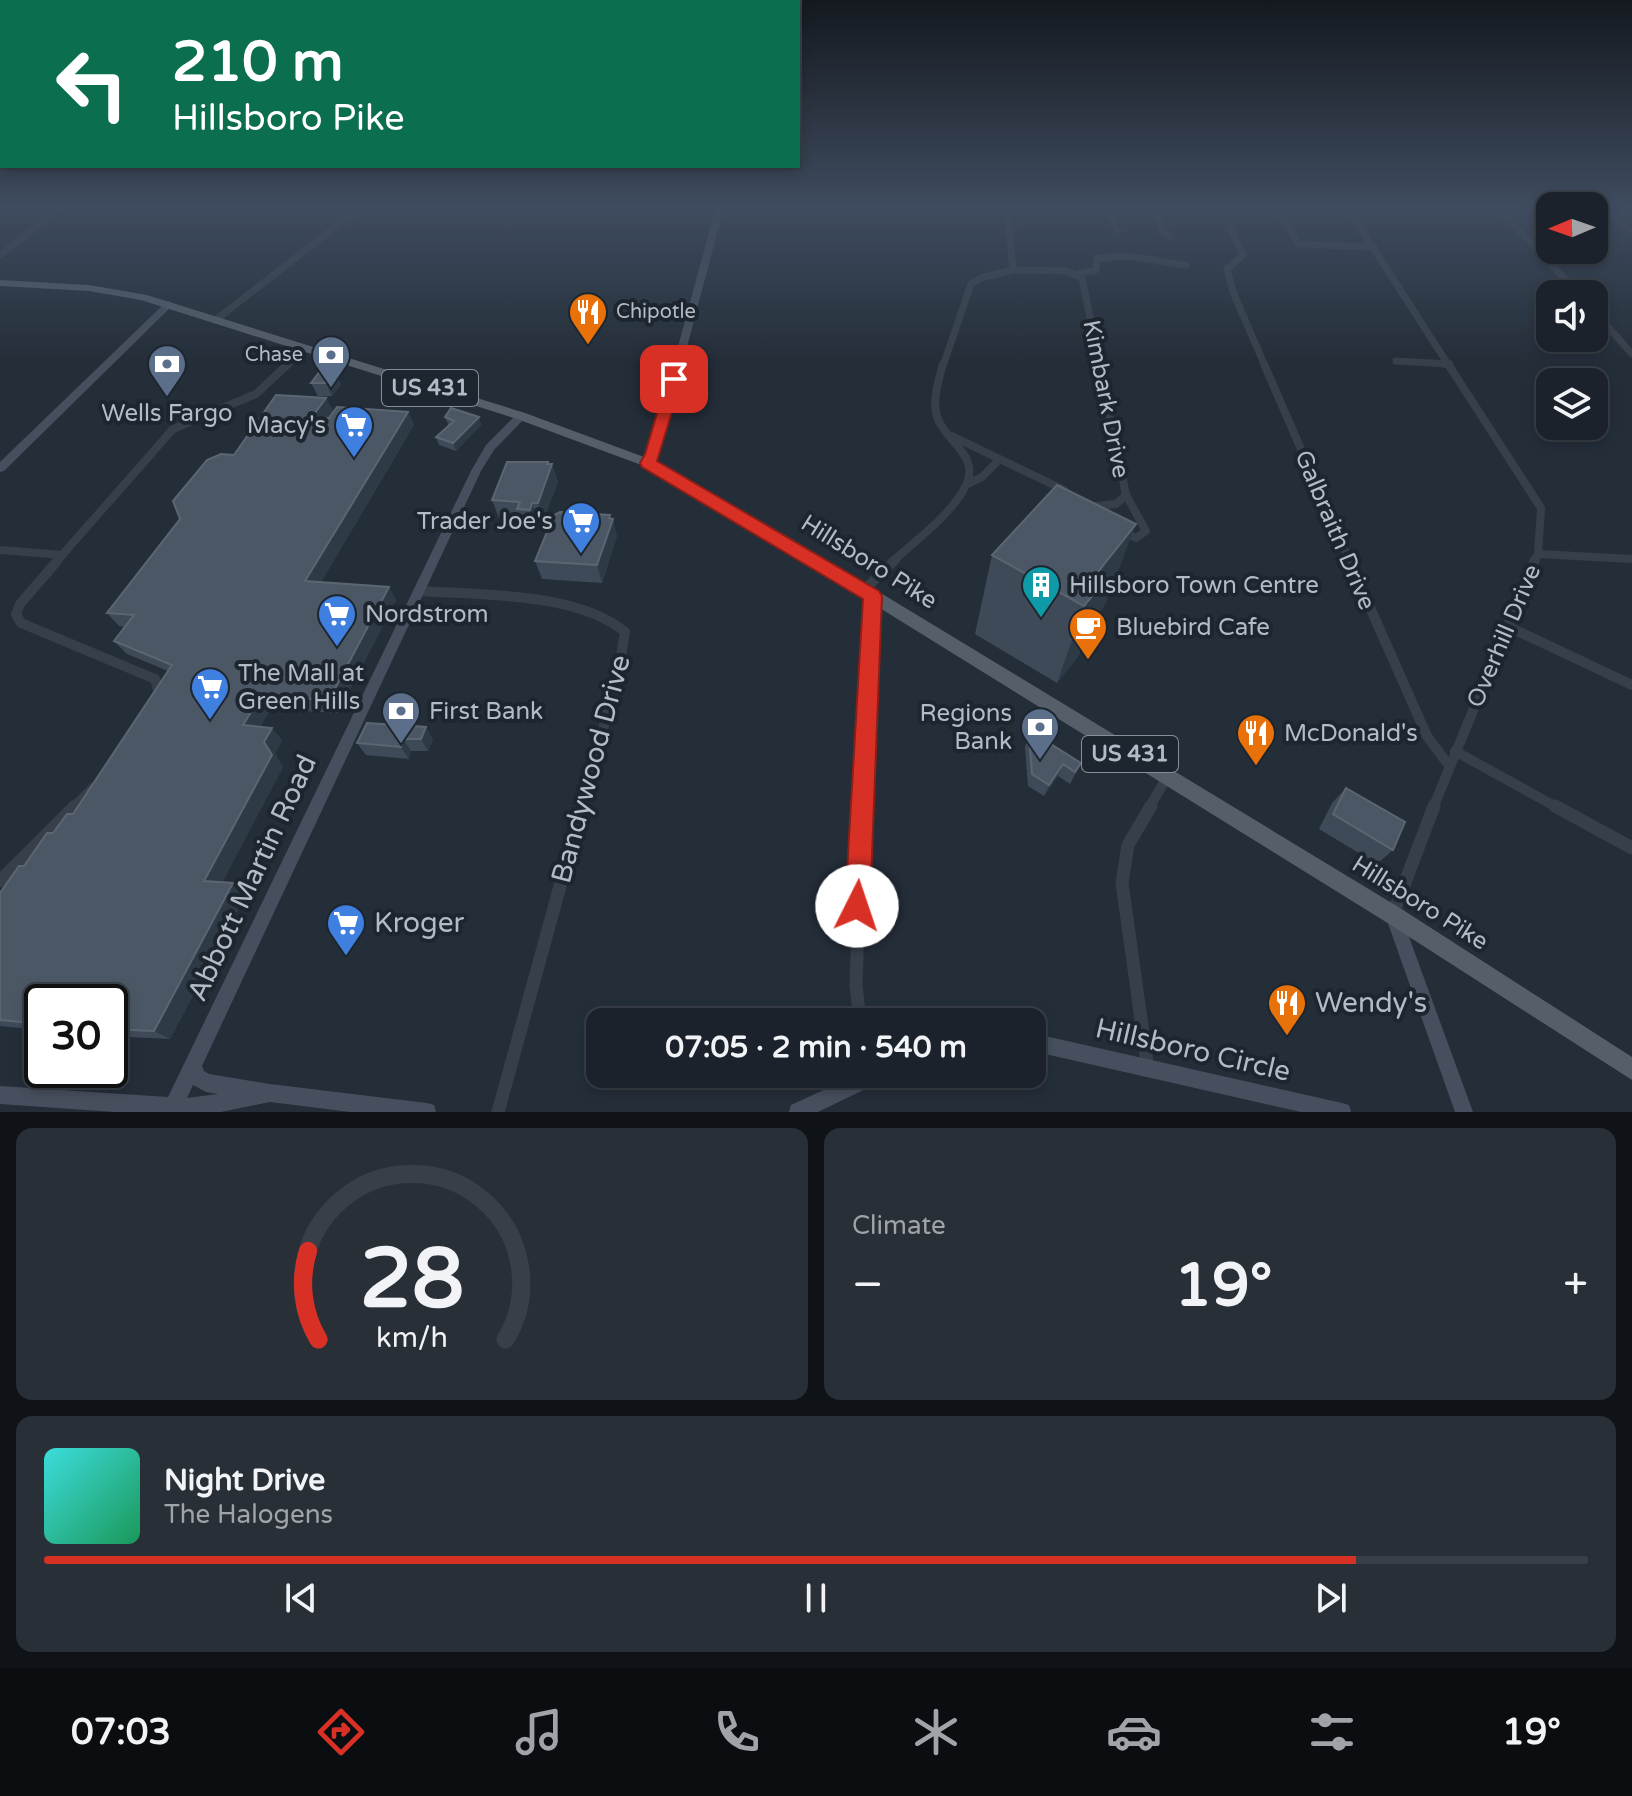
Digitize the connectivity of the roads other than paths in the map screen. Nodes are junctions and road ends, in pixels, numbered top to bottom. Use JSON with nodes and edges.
{"nodes":[{"id":1,"x":294,"y":259,"type":"edge"},
{"id":2,"x":706,"y":259,"type":"edge"},
{"id":3,"x":1012,"y":259,"type":"edge"},
{"id":4,"x":1097,"y":259,"type":"edge"},
{"id":5,"x":1148,"y":259,"type":"edge"},
{"id":6,"x":1239,"y":259,"type":"edge"},
{"id":7,"x":1382,"y":259,"type":"edge"},
{"id":8,"x":1546,"y":259,"type":"edge"},
{"id":9,"x":1186,"y":265,"type":"dead end"},
{"id":10,"x":1013,"y":270,"type":"junction"},
{"id":11,"x":1078,"y":274,"type":"junction"},
{"id":12,"x":1566,"y":280,"type":"edge"},
{"id":13,"x":0,"y":283,"type":"edge"},
{"id":14,"x":169,"y":304,"type":"junction"},
{"id":15,"x":217,"y":319,"type":"junction"},
{"id":16,"x":1608,"y":327,"type":"edge"},
{"id":17,"x":304,"y":348,"type":"junction"},
{"id":18,"x":1632,"y":354,"type":"edge"},
{"id":19,"x":1396,"y":361,"type":"dead end"},
{"id":20,"x":1449,"y":364,"type":"junction"},
{"id":21,"x":521,"y":416,"type":"junction"},
{"id":22,"x":952,"y":436,"type":"junction"},
{"id":23,"x":999,"y":460,"type":"junction"},
{"id":24,"x":648,"y":463,"type":"junction"},
{"id":25,"x":0,"y":468,"type":"edge"},
{"id":26,"x":968,"y":484,"type":"junction"},
{"id":27,"x":1069,"y":492,"type":"edge"},
{"id":28,"x":1126,"y":495,"type":"junction"},
{"id":29,"x":1083,"y":499,"type":"edge"},
{"id":30,"x":1096,"y":506,"type":"junction"},
{"id":31,"x":0,"y":550,"type":"edge"},
{"id":32,"x":1538,"y":554,"type":"junction"},
{"id":33,"x":63,"y":555,"type":"junction"},
{"id":34,"x":1632,"y":559,"type":"edge"},
{"id":35,"x":419,"y":591,"type":"junction"},
{"id":36,"x":868,"y":593,"type":"junction"},
{"id":37,"x":1509,"y":627,"type":"junction"},
{"id":38,"x":1632,"y":685,"type":"edge"},
{"id":39,"x":157,"y":702,"type":"edge"},
{"id":40,"x":1455,"y":751,"type":"junction"},
{"id":41,"x":1450,"y":767,"type":"junction"},
{"id":42,"x":107,"y":773,"type":"edge"},
{"id":43,"x":1167,"y":777,"type":"junction"},
{"id":44,"x":1632,"y":848,"type":"edge"},
{"id":45,"x":0,"y":881,"type":"edge"},
{"id":46,"x":1393,"y":915,"type":"junction"},
{"id":47,"x":859,"y":1008,"type":"edge"},
{"id":48,"x":1046,"y":1045,"type":"edge"},
{"id":49,"x":193,"y":1066,"type":"junction"},
{"id":50,"x":1148,"y":1069,"type":"junction"},
{"id":51,"x":1632,"y":1069,"type":"edge"},
{"id":52,"x":847,"y":1088,"type":"edge"},
{"id":53,"x":270,"y":1093,"type":"junction"},
{"id":54,"x":0,"y":1095,"type":"edge"},
{"id":55,"x":173,"y":1108,"type":"edge"},
{"id":56,"x":427,"y":1112,"type":"edge"},
{"id":57,"x":498,"y":1112,"type":"edge"},
{"id":58,"x":798,"y":1112,"type":"edge"},
{"id":59,"x":1342,"y":1112,"type":"edge"},
{"id":60,"x":1464,"y":1112,"type":"edge"}],
"edges":[{"from":1,"to":15,"type":"street"},
{"from":2,"to":24,"type":"street"},
{"from":3,"to":10,"type":"street"},
{"from":4,"to":11,"type":"street"},
{"from":5,"to":9,"type":"street"},
{"from":6,"to":41,"type":"street","name":"Galbraith Drive"},
{"from":7,"to":20,"type":"street","name":"Overhill Drive"},
{"from":8,"to":12,"type":"street"},
{"from":10,"to":11,"type":"street"},
{"from":10,"to":22,"type":"street"},
{"from":11,"to":28,"type":"street","name":"Kimbark Drive"},
{"from":13,"to":14,"type":"main road","name":"Hillsboro Pike","number":"US 431"},
{"from":14,"to":15,"type":"main road","name":"Hillsboro Pike","number":"US 431"},
{"from":14,"to":25,"type":"street"},
{"from":15,"to":17,"type":"main road","name":"Hillsboro Pike","number":"US 431"},
{"from":16,"to":18,"type":"street"},
{"from":17,"to":21,"type":"main road","name":"Hillsboro Pike","number":"US 431"},
{"from":17,"to":33,"type":"street"},
{"from":19,"to":20,"type":"street"},
{"from":20,"to":32,"type":"street","name":"Overhill Drive"},
{"from":21,"to":24,"type":"main road","name":"Hillsboro Pike","number":"US 431"},
{"from":21,"to":35,"type":"street","name":"Abbott Martin Road"},
{"from":22,"to":23,"type":"street"},
{"from":22,"to":26,"type":"street"},
{"from":23,"to":26,"type":"street"},
{"from":23,"to":27,"type":"street"},
{"from":24,"to":36,"type":"main road","name":"Hillsboro Pike","number":"US 431"},
{"from":26,"to":36,"type":"street"},
{"from":28,"to":30,"type":"street","name":"Kimbark Drive"},
{"from":28,"to":30,"type":"street","name":"Kimbark Drive"},
{"from":29,"to":30,"type":"street","name":"Kimbark Drive"},
{"from":31,"to":33,"type":"street"},
{"from":32,"to":34,"type":"street"},
{"from":32,"to":37,"type":"street","name":"Overhill Drive"},
{"from":33,"to":39,"type":"street"},
{"from":35,"to":49,"type":"street","name":"Abbott Martin Road"},
{"from":35,"to":57,"type":"street","name":"Bandywood Drive"},
{"from":36,"to":43,"type":"main road","name":"Hillsboro Pike","number":"US 431"},
{"from":36,"to":47,"type":"street"},
{"from":37,"to":38,"type":"street"},
{"from":37,"to":40,"type":"street","name":"Overhill Drive"},
{"from":40,"to":41,"type":"street","name":"Overhill Drive"},
{"from":40,"to":44,"type":"street"},
{"from":41,"to":46,"type":"street","name":"Overhill Drive"},
{"from":42,"to":45,"type":"street"},
{"from":43,"to":46,"type":"main road","name":"Hillsboro Pike","number":"US 431"},
{"from":43,"to":50,"type":"street"},
{"from":46,"to":51,"type":"main road","name":"Hillsboro Pike","number":"US 431"},
{"from":46,"to":60,"type":"street"},
{"from":48,"to":50,"type":"street","name":"Hillsboro Circle"},
{"from":49,"to":53,"type":"street"},
{"from":49,"to":55,"type":"street","name":"Abbott Martin Road"},
{"from":50,"to":59,"type":"street","name":"Hillsboro Circle"},
{"from":52,"to":58,"type":"street"},
{"from":53,"to":55,"type":"street"},
{"from":53,"to":56,"type":"street"},
{"from":54,"to":55,"type":"street"}]}
